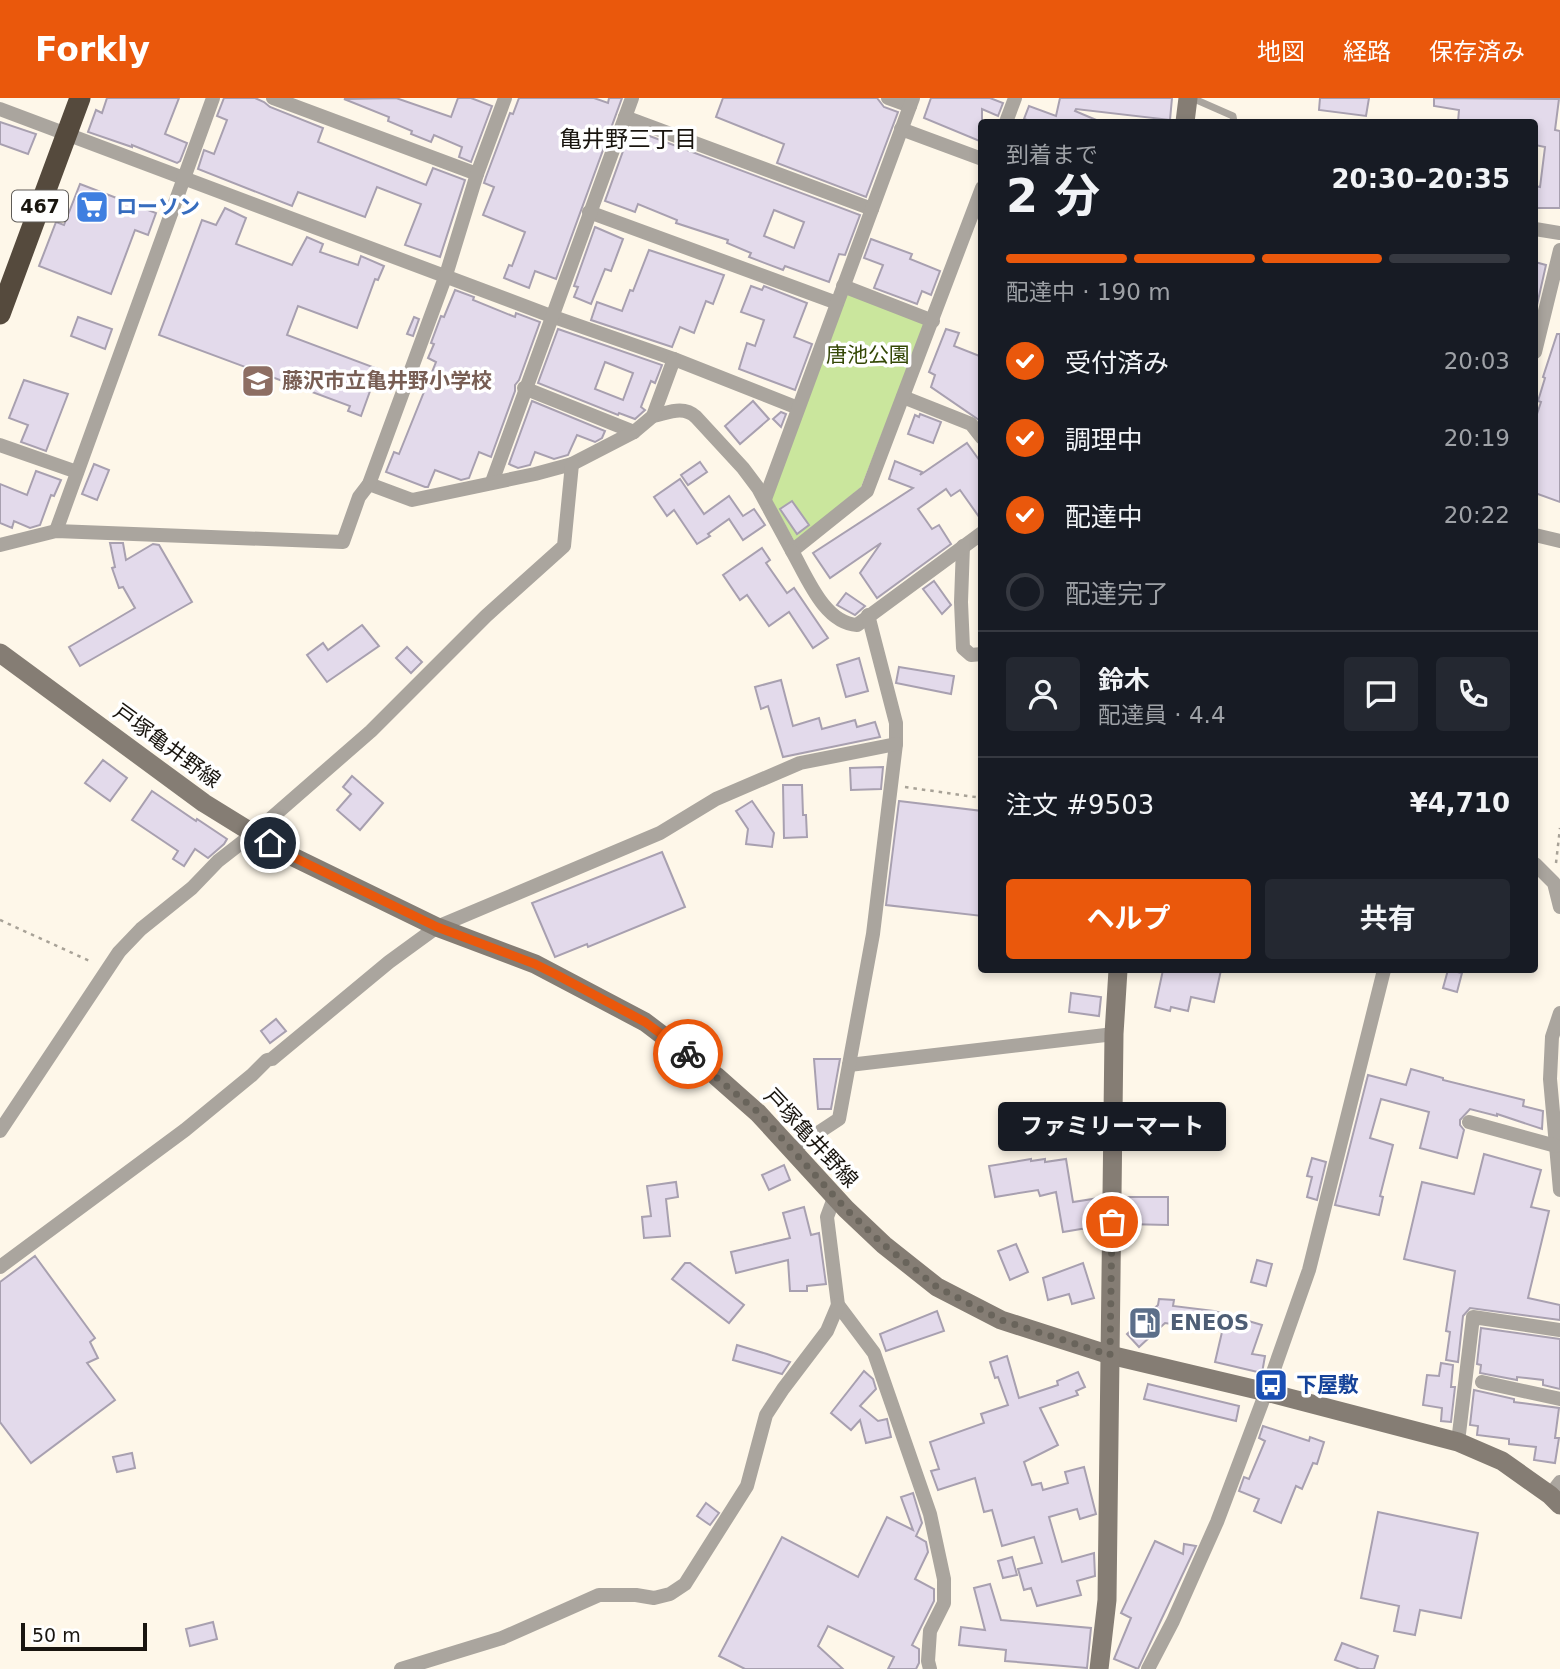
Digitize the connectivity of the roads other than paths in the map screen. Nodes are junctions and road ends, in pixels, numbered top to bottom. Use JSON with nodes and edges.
{"nodes":[{"id":1,"x":80,"y":98,"type":"edge"},
{"id":2,"x":213,"y":98,"type":"edge"},
{"id":3,"x":273,"y":98,"type":"edge"},
{"id":4,"x":505,"y":98,"type":"edge"},
{"id":5,"x":632,"y":98,"type":"edge"},
{"id":6,"x":888,"y":98,"type":"edge"},
{"id":7,"x":1015,"y":98,"type":"edge"},
{"id":8,"x":1190,"y":98,"type":"edge"},
{"id":9,"x":911,"y":102,"type":"edge"},
{"id":10,"x":0,"y":109,"type":"edge"},
{"id":11,"x":625,"y":117,"type":"junction"},
{"id":12,"x":1007,"y":119,"type":"edge"},
{"id":13,"x":1186,"y":119,"type":"edge"},
{"id":14,"x":1234,"y":119,"type":"edge"},
{"id":15,"x":901,"y":129,"type":"junction"},
{"id":16,"x":66,"y":134,"type":"junction"},
{"id":17,"x":978,"y":158,"type":"edge"},
{"id":18,"x":477,"y":174,"type":"junction"},
{"id":19,"x":184,"y":177,"type":"junction"},
{"id":20,"x":978,"y":199,"type":"edge"},
{"id":21,"x":872,"y":209,"type":"junction"},
{"id":22,"x":589,"y":212,"type":"junction"},
{"id":23,"x":1538,"y":229,"type":"edge"},
{"id":24,"x":1560,"y":233,"type":"edge"},
{"id":25,"x":1560,"y":250,"type":"edge"},
{"id":26,"x":446,"y":275,"type":"junction"},
{"id":27,"x":843,"y":286,"type":"junction"},
{"id":28,"x":837,"y":303,"type":"junction"},
{"id":29,"x":0,"y":314,"type":"edge"},
{"id":30,"x":551,"y":316,"type":"junction"},
{"id":31,"x":933,"y":321,"type":"junction"},
{"id":32,"x":1538,"y":340,"type":"edge"},
{"id":33,"x":674,"y":359,"type":"junction"},
{"id":34,"x":524,"y":388,"type":"junction"},
{"id":35,"x":903,"y":397,"type":"junction"},
{"id":36,"x":798,"y":408,"type":"junction"},
{"id":37,"x":653,"y":416,"type":"junction"},
{"id":38,"x":634,"y":432,"type":"junction"},
{"id":39,"x":978,"y":433,"type":"edge"},
{"id":40,"x":0,"y":445,"type":"edge"},
{"id":41,"x":572,"y":464,"type":"junction"},
{"id":42,"x":77,"y":472,"type":"junction"},
{"id":43,"x":492,"y":482,"type":"junction"},
{"id":44,"x":369,"y":484,"type":"junction"},
{"id":45,"x":765,"y":499,"type":"junction"},
{"id":46,"x":55,"y":531,"type":"junction"},
{"id":47,"x":978,"y":536,"type":"edge"},
{"id":48,"x":1538,"y":536,"type":"edge"},
{"id":49,"x":1560,"y":541,"type":"edge"},
{"id":50,"x":0,"y":545,"type":"edge"},
{"id":51,"x":963,"y":546,"type":"junction"},
{"id":52,"x":792,"y":551,"type":"junction"},
{"id":53,"x":868,"y":615,"type":"junction"},
{"id":54,"x":0,"y":653,"type":"edge"},
{"id":55,"x":978,"y":654,"type":"edge"},
{"id":56,"x":896,"y":744,"type":"junction"},
{"id":57,"x":254,"y":833,"type":"junction"},
{"id":58,"x":1538,"y":867,"type":"edge"},
{"id":59,"x":1560,"y":907,"type":"edge"},
{"id":60,"x":437,"y":927,"type":"junction"},
{"id":61,"x":1118,"y":973,"type":"edge"},
{"id":62,"x":1383,"y":973,"type":"edge"},
{"id":63,"x":1560,"y":1013,"type":"edge"},
{"id":64,"x":1114,"y":1034,"type":"junction"},
{"id":65,"x":849,"y":1065,"type":"junction"},
{"id":66,"x":1469,"y":1122,"type":"dead end"},
{"id":67,"x":0,"y":1131,"type":"edge"},
{"id":68,"x":1556,"y":1146,"type":"junction"},
{"id":69,"x":792,"y":1150,"type":"junction"},
{"id":70,"x":1560,"y":1190,"type":"edge"},
{"id":71,"x":834,"y":1198,"type":"junction"},
{"id":72,"x":0,"y":1267,"type":"edge"},
{"id":73,"x":838,"y":1305,"type":"junction"},
{"id":74,"x":1560,"y":1330,"type":"edge"},
{"id":75,"x":1110,"y":1355,"type":"junction"},
{"id":76,"x":1482,"y":1382,"type":"dead end"},
{"id":77,"x":1266,"y":1392,"type":"junction"},
{"id":78,"x":1560,"y":1399,"type":"edge"},
{"id":79,"x":1458,"y":1442,"type":"junction"},
{"id":80,"x":1557,"y":1494,"type":"edge"},
{"id":81,"x":401,"y":1669,"type":"edge"},
{"id":82,"x":930,"y":1669,"type":"edge"},
{"id":83,"x":1099,"y":1669,"type":"edge"},
{"id":84,"x":1148,"y":1669,"type":"edge"}],
"edges":[{"from":1,"to":16,"type":"highway","number":"467"},
{"from":2,"to":19,"type":"street"},
{"from":3,"to":18,"type":"street"},
{"from":4,"to":18,"type":"street"},
{"from":5,"to":11,"type":"street"},
{"from":6,"to":9,"type":"street"},
{"from":7,"to":12,"type":"street"},
{"from":8,"to":13,"type":"main road"},
{"from":8,"to":14,"type":"lane"},
{"from":9,"to":15,"type":"street"},
{"from":10,"to":16,"type":"street"},
{"from":11,"to":21,"type":"street"},
{"from":11,"to":22,"type":"street"},
{"from":15,"to":17,"type":"street"},
{"from":15,"to":21,"type":"street"},
{"from":16,"to":19,"type":"street"},
{"from":16,"to":29,"type":"highway","number":"467"},
{"from":18,"to":26,"type":"street"},
{"from":19,"to":26,"type":"street"},
{"from":19,"to":42,"type":"street"},
{"from":20,"to":31,"type":"street"},
{"from":21,"to":27,"type":"street"},
{"from":22,"to":28,"type":"street"},
{"from":22,"to":30,"type":"street"},
{"from":23,"to":24,"type":"street"},
{"from":25,"to":32,"type":"street"},
{"from":26,"to":30,"type":"street"},
{"from":26,"to":44,"type":"street"},
{"from":27,"to":28,"type":"street"},
{"from":27,"to":31,"type":"street"},
{"from":28,"to":36,"type":"street"},
{"from":30,"to":33,"type":"street"},
{"from":30,"to":34,"type":"street"},
{"from":31,"to":35,"type":"street"},
{"from":33,"to":36,"type":"street"},
{"from":33,"to":37,"type":"street"},
{"from":34,"to":38,"type":"street"},
{"from":34,"to":43,"type":"street"},
{"from":35,"to":39,"type":"street"},
{"from":35,"to":52,"type":"street"},
{"from":36,"to":45,"type":"street"},
{"from":37,"to":38,"type":"street"},
{"from":37,"to":45,"type":"street"},
{"from":38,"to":41,"type":"street"},
{"from":40,"to":42,"type":"street"},
{"from":41,"to":43,"type":"street"},
{"from":41,"to":57,"type":"street"},
{"from":42,"to":46,"type":"street"},
{"from":43,"to":44,"type":"street"},
{"from":44,"to":46,"type":"street"},
{"from":45,"to":52,"type":"street"},
{"from":46,"to":50,"type":"street"},
{"from":47,"to":51,"type":"street"},
{"from":48,"to":49,"type":"street"},
{"from":51,"to":53,"type":"street"},
{"from":51,"to":55,"type":"street"},
{"from":52,"to":53,"type":"street"},
{"from":53,"to":56,"type":"street"},
{"from":54,"to":57,"type":"main road","name":"戸塚亀井野線"},
{"from":56,"to":60,"type":"street"},
{"from":56,"to":65,"type":"street"},
{"from":57,"to":60,"type":"main road","name":"戸塚亀井野線"},
{"from":57,"to":67,"type":"street"},
{"from":58,"to":59,"type":"street"},
{"from":60,"to":69,"type":"main road","name":"戸塚亀井野線"},
{"from":60,"to":72,"type":"street"},
{"from":61,"to":64,"type":"main road"},
{"from":62,"to":77,"type":"street"},
{"from":63,"to":68,"type":"street"},
{"from":64,"to":65,"type":"street"},
{"from":64,"to":75,"type":"main road"},
{"from":65,"to":69,"type":"street"},
{"from":66,"to":68,"type":"street"},
{"from":68,"to":70,"type":"street"},
{"from":69,"to":71,"type":"main road","name":"戸塚亀井野線"},
{"from":71,"to":73,"type":"street"},
{"from":71,"to":75,"type":"main road","name":"戸塚亀井野線"},
{"from":73,"to":81,"type":"street"},
{"from":73,"to":82,"type":"street"},
{"from":74,"to":79,"type":"street"},
{"from":75,"to":77,"type":"main road","name":"戸塚亀井野線"},
{"from":75,"to":83,"type":"main road"},
{"from":76,"to":78,"type":"street"},
{"from":77,"to":79,"type":"main road","name":"戸塚亀井野線"},
{"from":77,"to":84,"type":"street"},
{"from":79,"to":80,"type":"main road","name":"戸塚亀井野線"}]}
